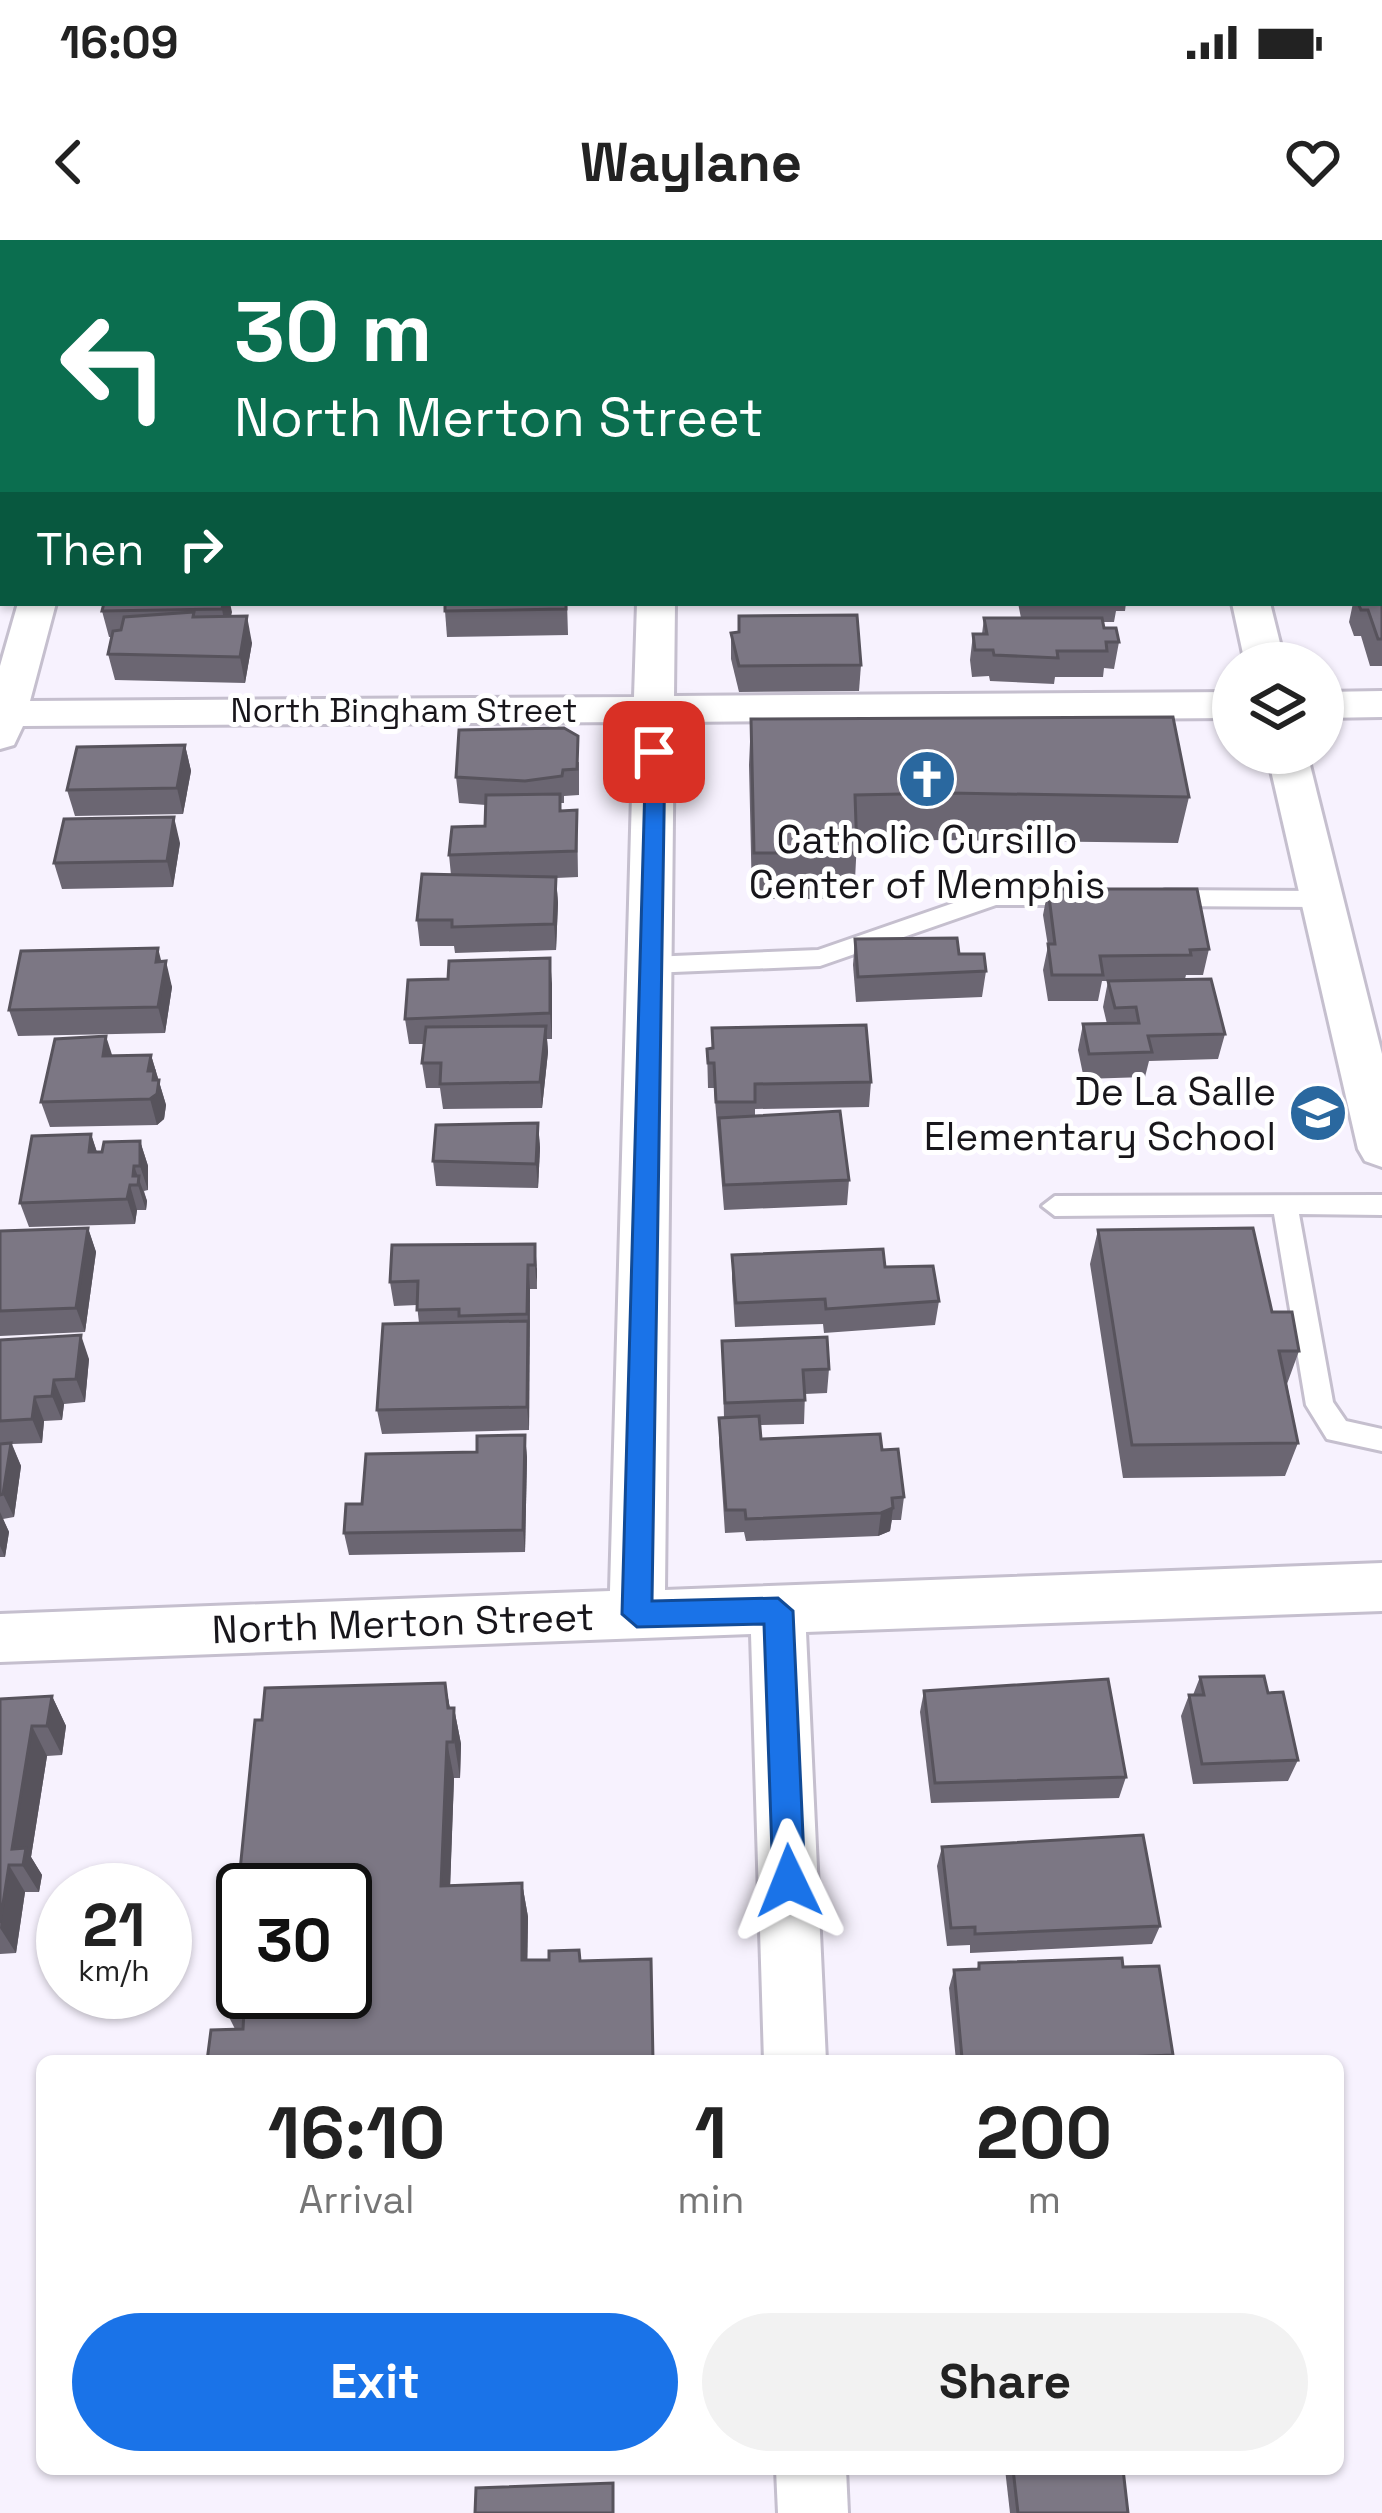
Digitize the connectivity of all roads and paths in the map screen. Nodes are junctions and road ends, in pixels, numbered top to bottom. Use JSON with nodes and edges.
{"nodes":[{"id":1,"x":36,"y":606,"type":"edge"},
{"id":2,"x":656,"y":606,"type":"edge"},
{"id":3,"x":1252,"y":606,"type":"edge"},
{"id":4,"x":1260,"y":642,"type":"edge"},
{"id":5,"x":1382,"y":704,"type":"edge"},
{"id":6,"x":1212,"y":705,"type":"edge"},
{"id":7,"x":1344,"y":705,"type":"edge"},
{"id":8,"x":655,"y":710,"type":"junction"},
{"id":9,"x":2,"y":721,"type":"edge"},
{"id":10,"x":1292,"y":774,"type":"edge"},
{"id":11,"x":1322,"y":899,"type":"junction"},
{"id":12,"x":650,"y":965,"type":"junction"},
{"id":13,"x":1382,"y":1149,"type":"edge"},
{"id":14,"x":1285,"y":1204,"type":"junction"},
{"id":15,"x":1382,"y":1205,"type":"edge"},
{"id":16,"x":1054,"y":1207,"type":"dead end"},
{"id":17,"x":1382,"y":1440,"type":"edge"},
{"id":18,"x":1382,"y":1587,"type":"edge"},
{"id":19,"x":778,"y":1611,"type":"junction"},
{"id":20,"x":637,"y":1614,"type":"junction"},
{"id":21,"x":0,"y":1638,"type":"edge"},
{"id":22,"x":795,"y":2055,"type":"edge"},
{"id":23,"x":811,"y":2475,"type":"edge"},
{"id":24,"x":813,"y":2513,"type":"edge"}],
"edges":[{"from":1,"to":9,"type":"street"},
{"from":2,"to":8,"type":"street"},
{"from":3,"to":4,"type":"street"},
{"from":5,"to":7,"type":"street"},
{"from":6,"to":8,"type":"street","name":"North Bingham Street"},
{"from":8,"to":9,"type":"street","name":"North Bingham Street"},
{"from":8,"to":12,"type":"street"},
{"from":10,"to":11,"type":"street"},
{"from":11,"to":12,"type":"lane"},
{"from":11,"to":13,"type":"street"},
{"from":12,"to":20,"type":"street"},
{"from":14,"to":15,"type":"lane"},
{"from":14,"to":16,"type":"lane"},
{"from":14,"to":17,"type":"lane"},
{"from":18,"to":19,"type":"street","name":"North Merton Street"},
{"from":19,"to":20,"type":"street","name":"North Merton Street"},
{"from":19,"to":22,"type":"street"},
{"from":20,"to":21,"type":"street","name":"North Merton Street"},
{"from":23,"to":24,"type":"street"}]}
